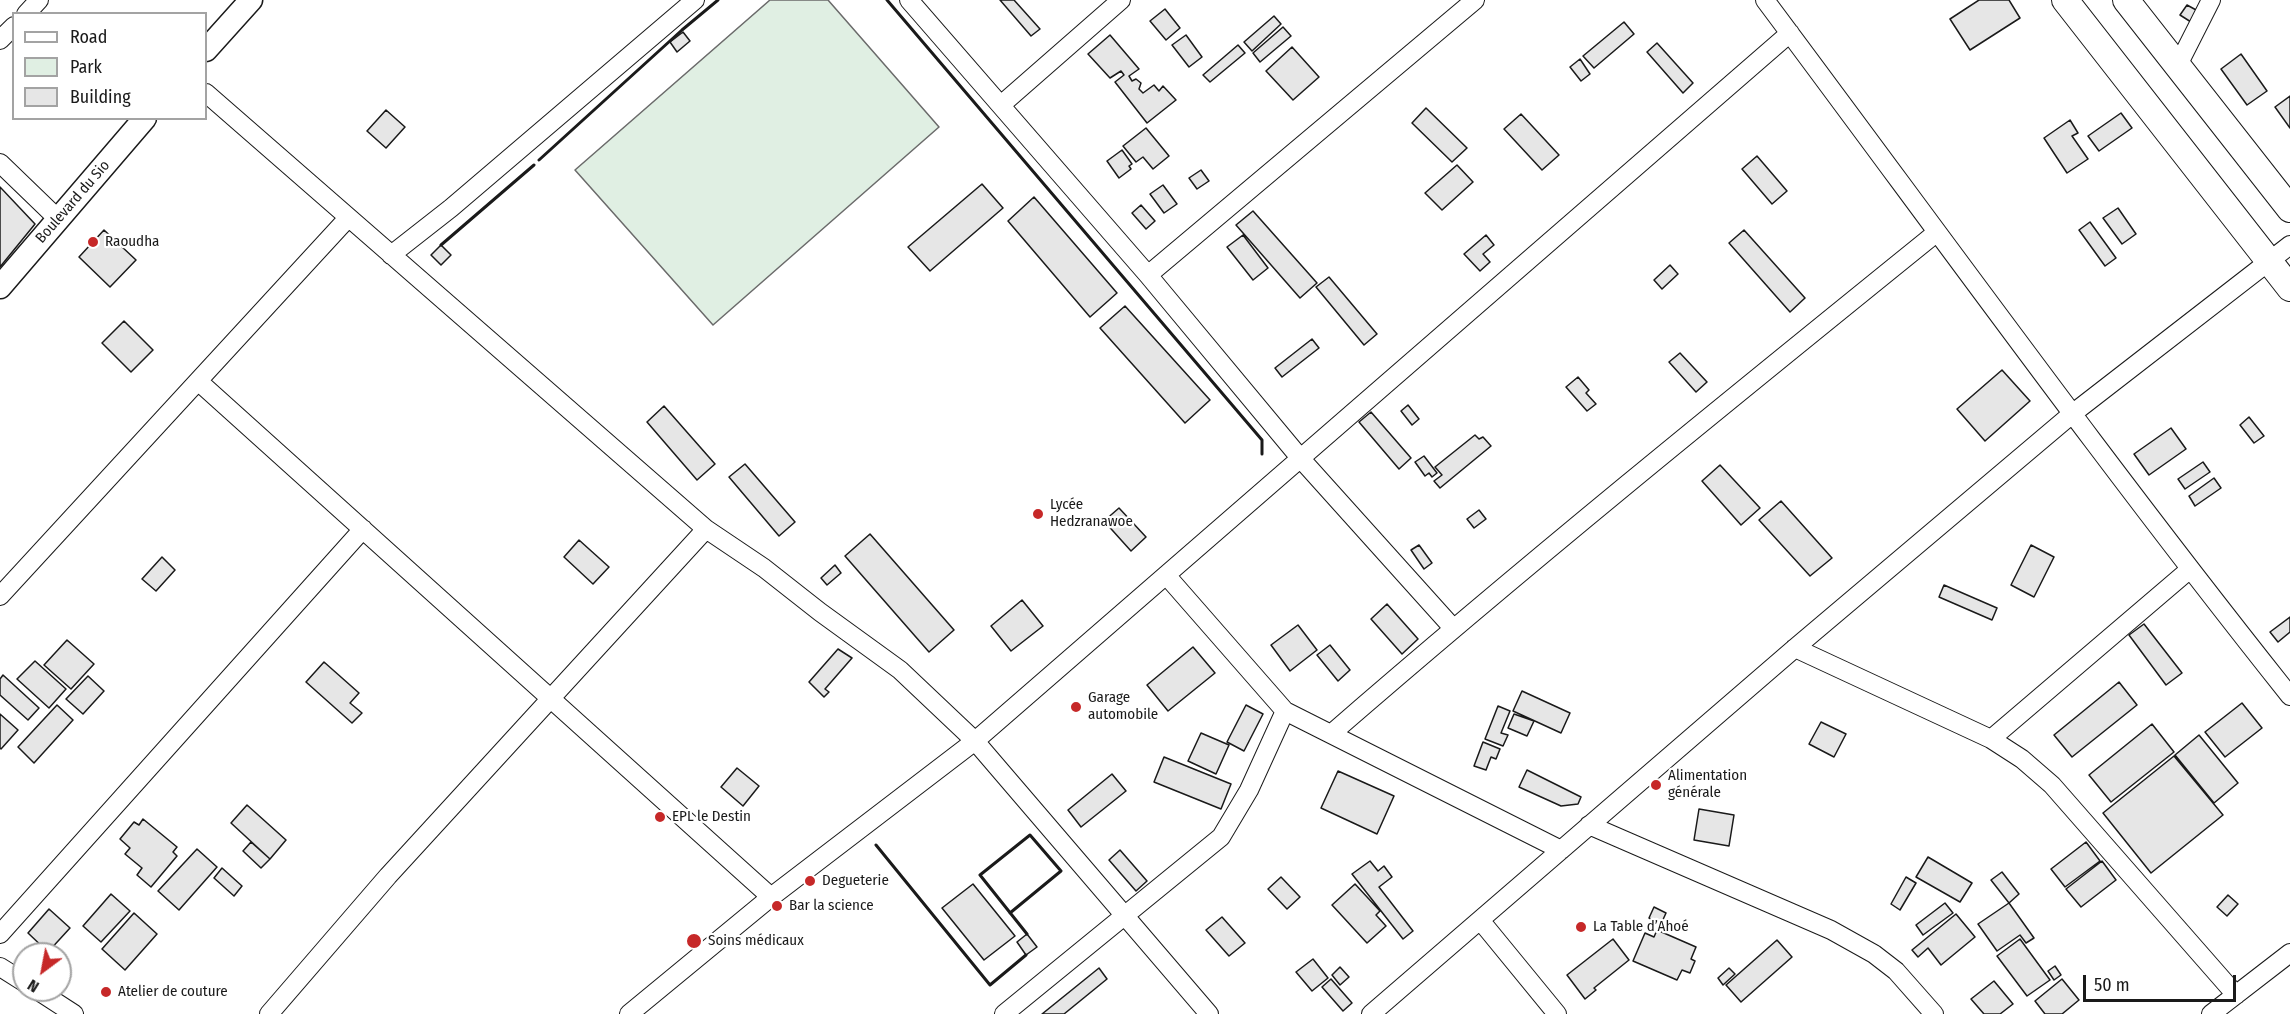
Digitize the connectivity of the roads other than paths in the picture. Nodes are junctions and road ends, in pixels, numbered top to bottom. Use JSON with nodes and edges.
{"nodes":[{"id":1,"x":39,"y":0,"type":"edge"},
{"id":2,"x":251,"y":0,"type":"edge"},
{"id":3,"x":695,"y":0,"type":"edge"},
{"id":4,"x":909,"y":0,"type":"edge"},
{"id":5,"x":1121,"y":0,"type":"edge"},
{"id":6,"x":1475,"y":0,"type":"edge"},
{"id":7,"x":1765,"y":0,"type":"edge"},
{"id":8,"x":2065,"y":0,"type":"edge"},
{"id":9,"x":2126,"y":0,"type":"edge"},
{"id":10,"x":2211,"y":0,"type":"edge"},
{"id":11,"x":28,"y":12,"type":"edge"},
{"id":12,"x":12,"y":28,"type":"edge"},
{"id":13,"x":1790,"y":33,"type":"junction"},
{"id":14,"x":0,"y":40,"type":"edge"},
{"id":15,"x":207,"y":49,"type":"edge"},
{"id":16,"x":2177,"y":67,"type":"junction"},
{"id":17,"x":207,"y":94,"type":"edge"},
{"id":18,"x":1001,"y":105,"type":"junction"},
{"id":19,"x":143,"y":120,"type":"edge"},
{"id":20,"x":0,"y":163,"type":"edge"},
{"id":21,"x":2290,"y":209,"type":"edge"},
{"id":22,"x":348,"y":218,"type":"junction"},
{"id":23,"x":58,"y":219,"type":"junction"},
{"id":24,"x":1936,"y":233,"type":"junction"},
{"id":25,"x":2290,"y":244,"type":"edge"},
{"id":26,"x":391,"y":255,"type":"junction"},
{"id":27,"x":2268,"y":260,"type":"junction"},
{"id":28,"x":1148,"y":275,"type":"junction"},
{"id":29,"x":0,"y":286,"type":"edge"},
{"id":30,"x":2290,"y":288,"type":"edge"},
{"id":31,"x":198,"y":381,"type":"junction"},
{"id":32,"x":2072,"y":414,"type":"junction"},
{"id":33,"x":1301,"y":459,"type":"junction"},
{"id":34,"x":363,"y":529,"type":"junction"},
{"id":35,"x":706,"y":529,"type":"junction"},
{"id":36,"x":2189,"y":570,"type":"junction"},
{"id":37,"x":1166,"y":575,"type":"junction"},
{"id":38,"x":0,"y":596,"type":"edge"},
{"id":39,"x":1453,"y":628,"type":"junction"},
{"id":40,"x":1795,"y":648,"type":"junction"},
{"id":41,"x":2290,"y":696,"type":"edge"},
{"id":42,"x":551,"y":698,"type":"junction"},
{"id":43,"x":1285,"y":711,"type":"junction"},
{"id":44,"x":1331,"y":734,"type":"junction"},
{"id":45,"x":1991,"y":739,"type":"junction"},
{"id":46,"x":975,"y":741,"type":"junction"},
{"id":47,"x":1589,"y":825,"type":"junction"},
{"id":48,"x":1561,"y":850,"type":"junction"},
{"id":49,"x":771,"y":897,"type":"junction"},
{"id":50,"x":1126,"y":916,"type":"junction"},
{"id":51,"x":1480,"y":920,"type":"junction"},
{"id":52,"x":0,"y":934,"type":"edge"},
{"id":53,"x":2290,"y":953,"type":"edge"},
{"id":54,"x":2236,"y":995,"type":"junction"},
{"id":55,"x":56,"y":1002,"type":"edge"},
{"id":56,"x":74,"y":1014,"type":"edge"},
{"id":57,"x":269,"y":1014,"type":"edge"},
{"id":58,"x":629,"y":1014,"type":"edge"},
{"id":59,"x":1004,"y":1014,"type":"edge"},
{"id":60,"x":1209,"y":1014,"type":"edge"},
{"id":61,"x":1371,"y":1014,"type":"edge"},
{"id":62,"x":1557,"y":1014,"type":"edge"},
{"id":63,"x":1934,"y":1014,"type":"edge"},
{"id":64,"x":2211,"y":1014,"type":"edge"}],
"edges":[{"from":1,"to":11,"type":"street"},
{"from":2,"to":15,"type":"street"},
{"from":3,"to":26,"type":"street"},
{"from":4,"to":18,"type":"street"},
{"from":5,"to":18,"type":"street"},
{"from":6,"to":28,"type":"street"},
{"from":7,"to":13,"type":"street"},
{"from":8,"to":27,"type":"main road"},
{"from":9,"to":16,"type":"main road"},
{"from":10,"to":16,"type":"street"},
{"from":12,"to":14,"type":"street"},
{"from":13,"to":24,"type":"street"},
{"from":13,"to":33,"type":"street"},
{"from":16,"to":21,"type":"main road"},
{"from":17,"to":22,"type":"street"},
{"from":18,"to":28,"type":"street"},
{"from":19,"to":23,"type":"street","name":"Boulevard du Sio"},
{"from":20,"to":23,"type":"street"},
{"from":22,"to":26,"type":"street"},
{"from":22,"to":31,"type":"street"},
{"from":23,"to":29,"type":"street","name":"Boulevard du Sio"},
{"from":24,"to":32,"type":"street"},
{"from":24,"to":39,"type":"street"},
{"from":25,"to":27,"type":"street"},
{"from":26,"to":35,"type":"street"},
{"from":27,"to":30,"type":"main road"},
{"from":27,"to":32,"type":"street"},
{"from":28,"to":33,"type":"street"},
{"from":31,"to":34,"type":"street"},
{"from":31,"to":38,"type":"street"},
{"from":32,"to":36,"type":"street"},
{"from":32,"to":40,"type":"street"},
{"from":33,"to":37,"type":"street"},
{"from":33,"to":39,"type":"street"},
{"from":34,"to":42,"type":"street"},
{"from":34,"to":52,"type":"street"},
{"from":35,"to":42,"type":"street"},
{"from":35,"to":46,"type":"street"},
{"from":36,"to":41,"type":"street"},
{"from":36,"to":45,"type":"street"},
{"from":37,"to":43,"type":"street"},
{"from":37,"to":46,"type":"street"},
{"from":39,"to":44,"type":"street"},
{"from":40,"to":45,"type":"street"},
{"from":40,"to":47,"type":"street"},
{"from":42,"to":49,"type":"street"},
{"from":42,"to":57,"type":"street"},
{"from":43,"to":44,"type":"street"},
{"from":43,"to":50,"type":"street"},
{"from":44,"to":48,"type":"street"},
{"from":45,"to":54,"type":"street"},
{"from":46,"to":49,"type":"street"},
{"from":46,"to":50,"type":"street"},
{"from":47,"to":48,"type":"street"},
{"from":47,"to":63,"type":"street"},
{"from":48,"to":51,"type":"street"},
{"from":49,"to":58,"type":"street"},
{"from":50,"to":59,"type":"street"},
{"from":50,"to":60,"type":"street"},
{"from":51,"to":61,"type":"street"},
{"from":51,"to":62,"type":"street"},
{"from":53,"to":54,"type":"street"},
{"from":54,"to":64,"type":"street"},
{"from":55,"to":56,"type":"street"}]}
